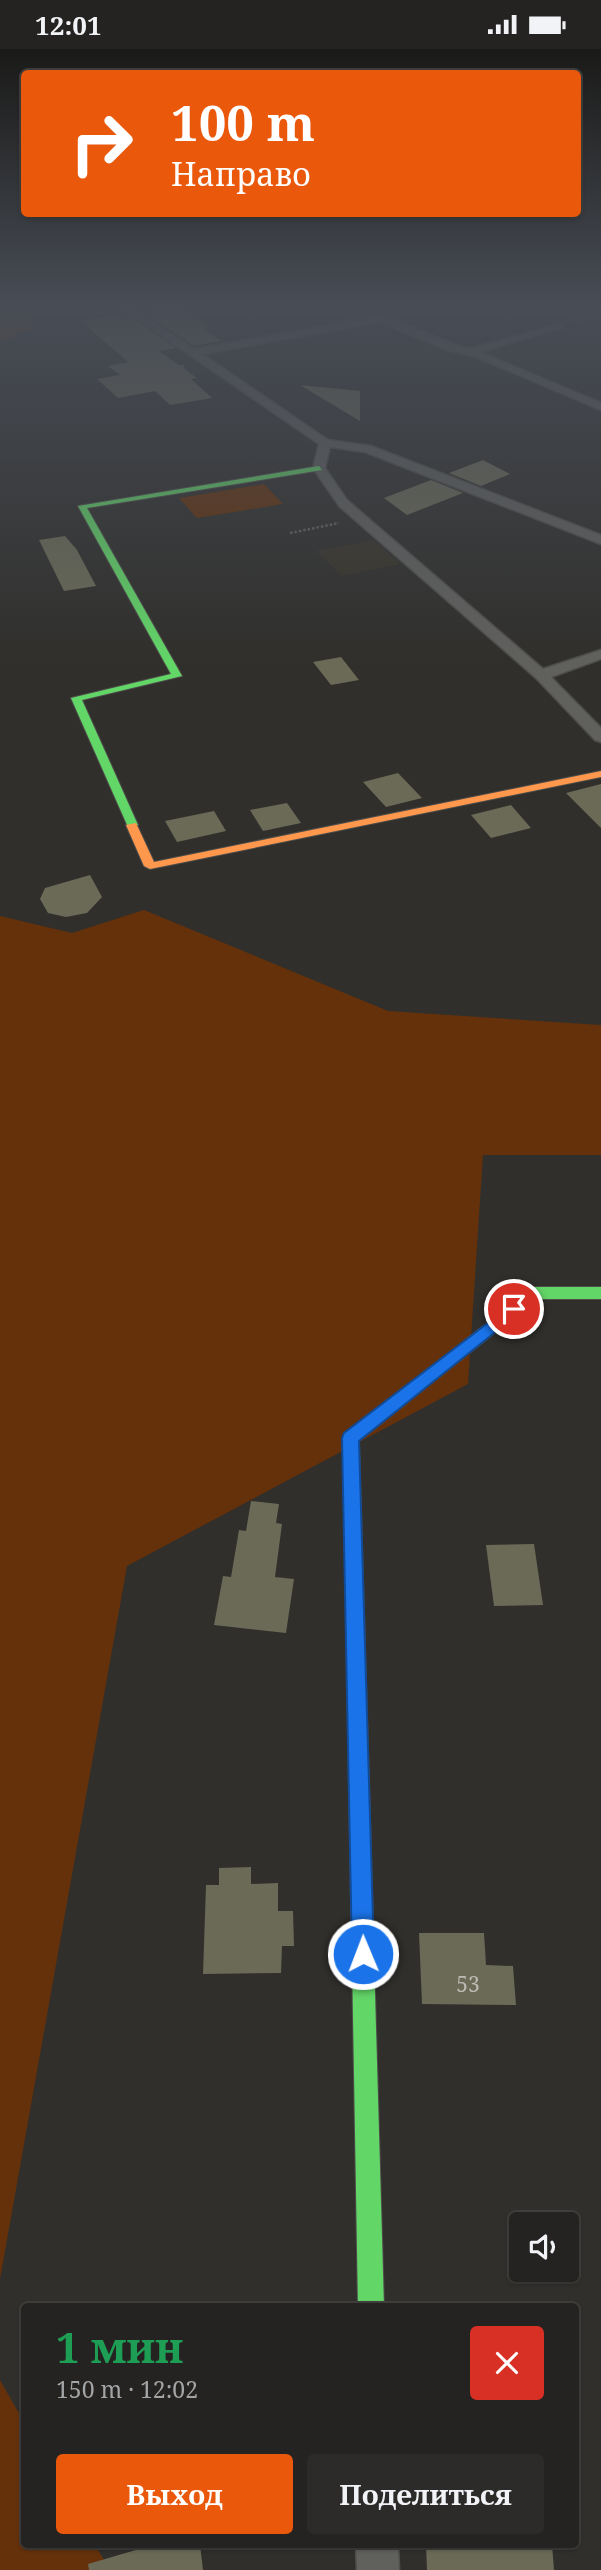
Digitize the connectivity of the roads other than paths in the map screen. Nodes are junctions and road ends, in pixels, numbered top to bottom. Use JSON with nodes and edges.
{"nodes":[{"id":1,"x":302,"y":427,"type":"edge"},
{"id":2,"x":326,"y":443,"type":"junction"},
{"id":3,"x":319,"y":468,"type":"junction"},
{"id":4,"x":601,"y":540,"type":"edge"},
{"id":5,"x":601,"y":654,"type":"edge"},
{"id":6,"x":541,"y":675,"type":"junction"},
{"id":7,"x":601,"y":737,"type":"edge"},
{"id":8,"x":601,"y":774,"type":"edge"},
{"id":9,"x":601,"y":1293,"type":"edge"},
{"id":10,"x":371,"y":2303,"type":"edge"},
{"id":11,"x":377,"y":2548,"type":"edge"},
{"id":12,"x":377,"y":2570,"type":"edge"}],
"edges":[{"from":1,"to":2,"type":"street"},
{"from":2,"to":3,"type":"street"},
{"from":2,"to":4,"type":"street"},
{"from":3,"to":6,"type":"street"},
{"from":3,"to":8,"type":"street"},
{"from":5,"to":6,"type":"street"},
{"from":6,"to":7,"type":"street"},
{"from":9,"to":10,"type":"street"},
{"from":11,"to":12,"type":"street"}]}
